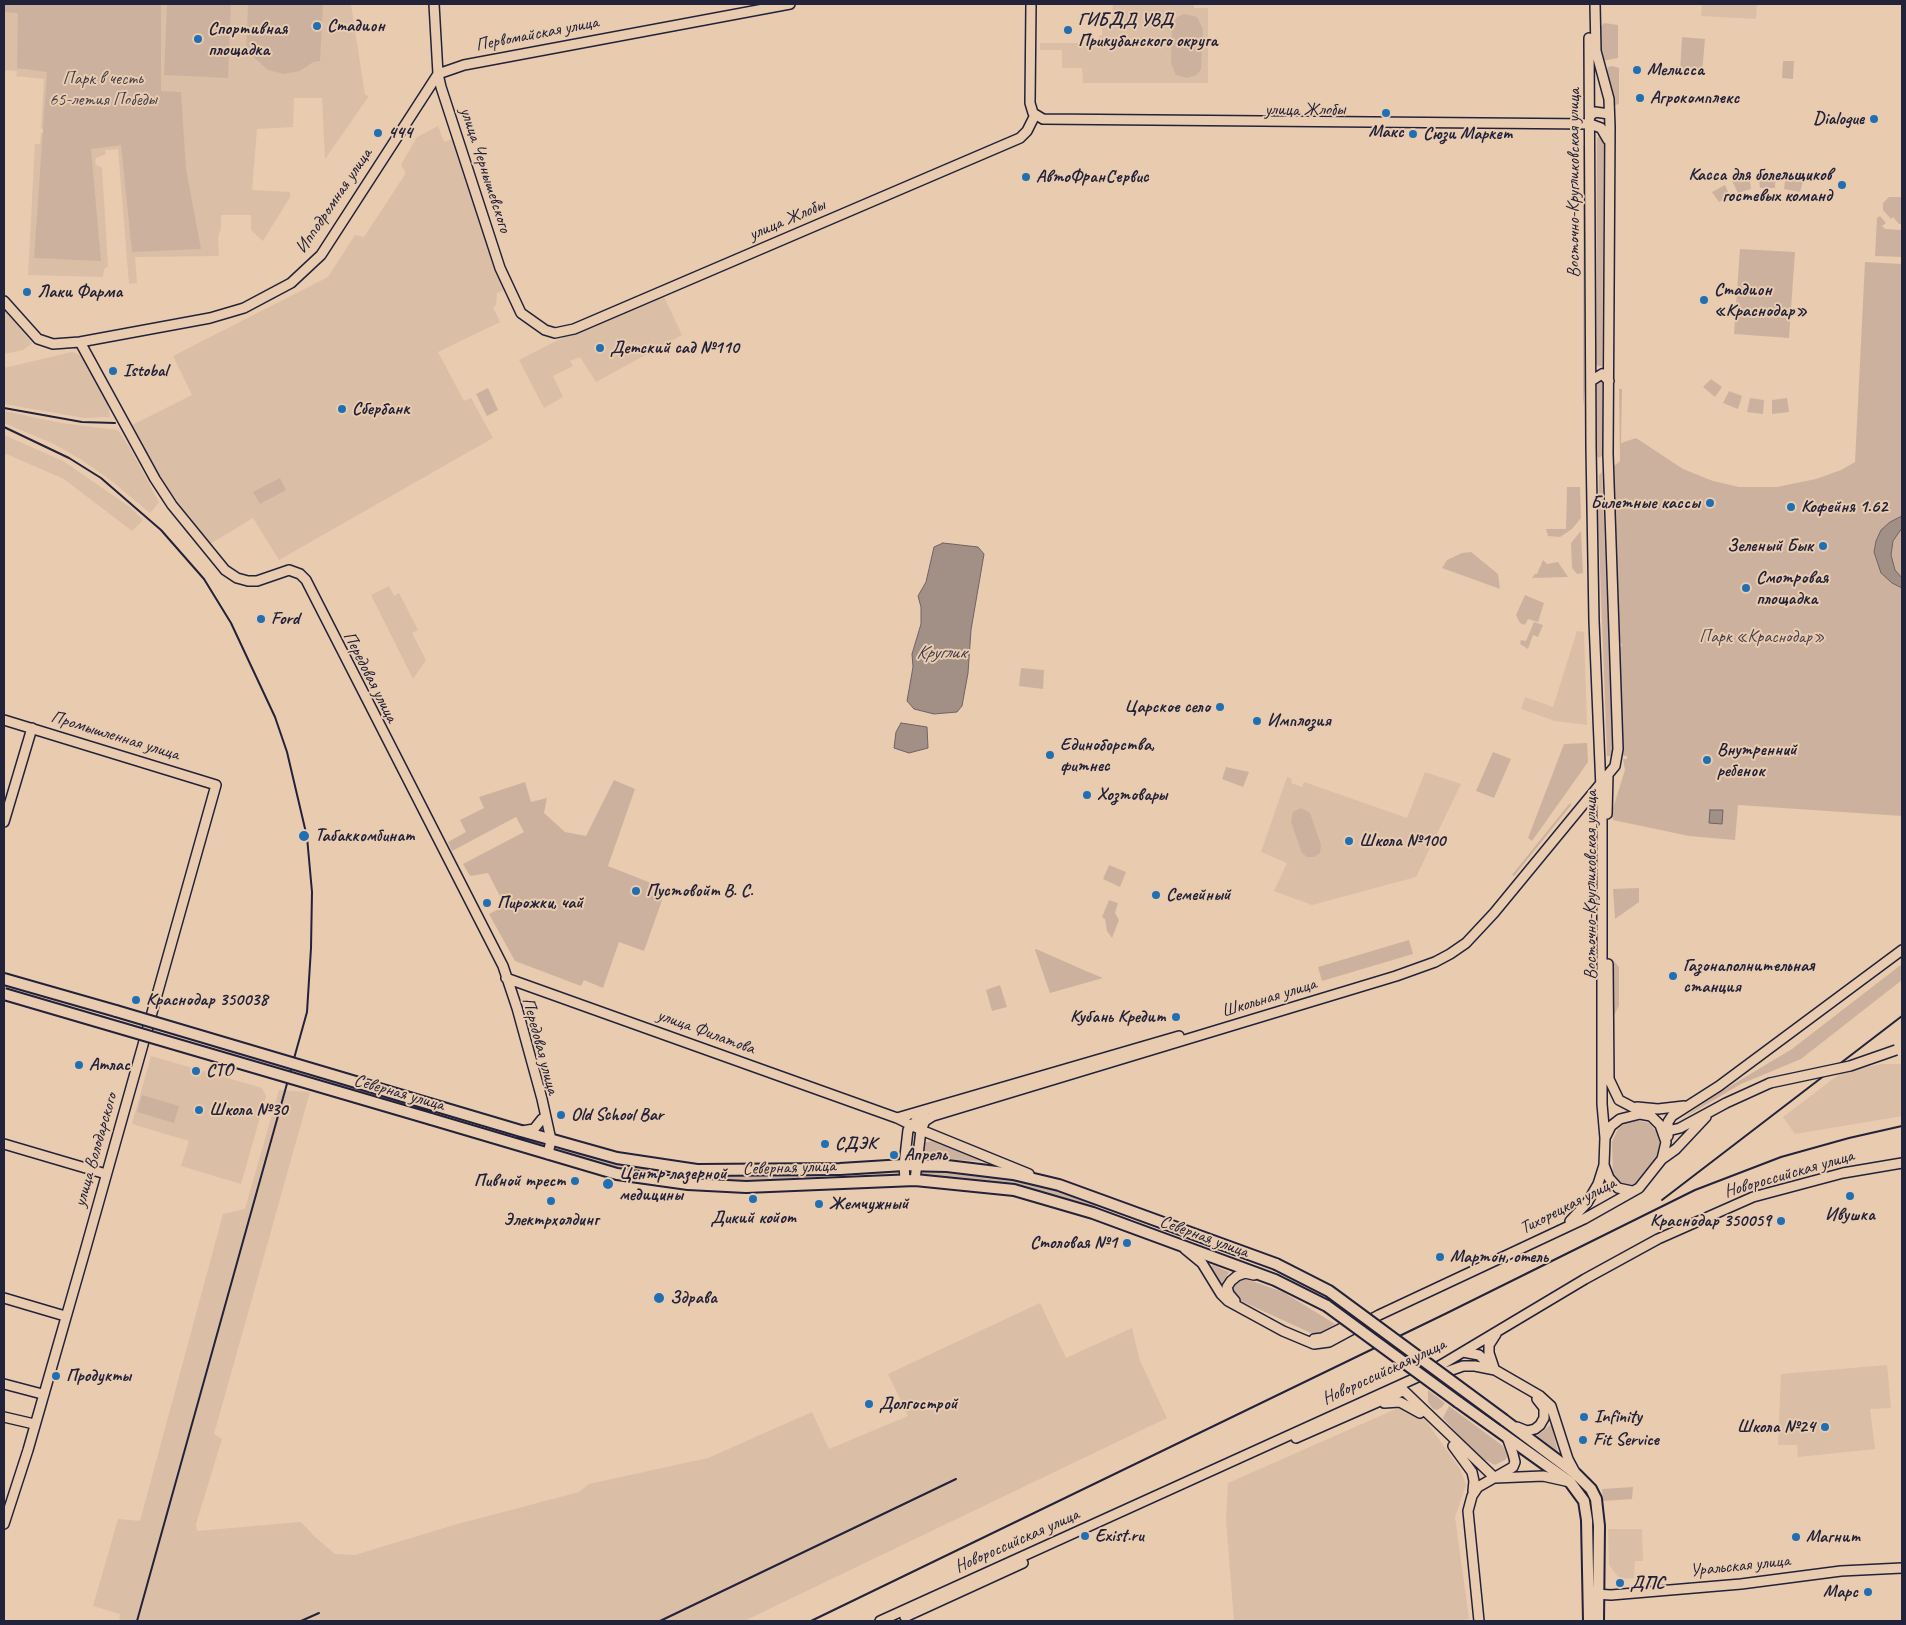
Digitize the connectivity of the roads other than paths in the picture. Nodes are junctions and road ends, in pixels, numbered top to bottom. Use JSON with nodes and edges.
{"nodes":[{"id":1,"x":434,"y":4,"type":"edge"},
{"id":2,"x":790,"y":4,"type":"edge"},
{"id":3,"x":1026,"y":4,"type":"edge"},
{"id":4,"x":1030,"y":4,"type":"edge"},
{"id":5,"x":1593,"y":6,"type":"edge"},
{"id":6,"x":438,"y":74,"type":"junction"},
{"id":7,"x":1609,"y":114,"type":"junction"},
{"id":8,"x":1038,"y":118,"type":"junction"},
{"id":9,"x":1590,"y":120,"type":"junction"},
{"id":10,"x":1590,"y":137,"type":"junction"},
{"id":11,"x":1609,"y":142,"type":"junction"},
{"id":12,"x":4,"y":301,"type":"edge"},
{"id":13,"x":545,"y":330,"type":"joint"},
{"id":14,"x":93,"y":341,"type":"junction"},
{"id":15,"x":76,"y":344,"type":"junction"},
{"id":16,"x":86,"y":354,"type":"junction"},
{"id":17,"x":1591,"y":361,"type":"junction"},
{"id":18,"x":1609,"y":361,"type":"junction"},
{"id":19,"x":1591,"y":381,"type":"junction"},
{"id":20,"x":1609,"y":382,"type":"junction"},
{"id":21,"x":1591,"y":453,"type":"junction"},
{"id":22,"x":1608,"y":454,"type":"junction"},
{"id":23,"x":1592,"y":473,"type":"junction"},
{"id":24,"x":1608,"y":474,"type":"junction"},
{"id":25,"x":4,"y":720,"type":"edge"},
{"id":26,"x":32,"y":728,"type":"junction"},
{"id":27,"x":1604,"y":774,"type":"junction"},
{"id":28,"x":1600,"y":784,"type":"junction"},
{"id":29,"x":216,"y":785,"type":"joint"},
{"id":30,"x":1583,"y":804,"type":"junction"},
{"id":31,"x":1602,"y":813,"type":"junction"},
{"id":32,"x":4,"y":822,"type":"edge"},
{"id":33,"x":1902,"y":950,"type":"edge"},
{"id":34,"x":4,"y":979,"type":"edge"},
{"id":35,"x":507,"y":981,"type":"junction"},
{"id":36,"x":523,"y":988,"type":"junction"},
{"id":37,"x":4,"y":994,"type":"edge"},
{"id":38,"x":514,"y":996,"type":"junction"},
{"id":39,"x":1899,"y":1048,"type":"edge"},
{"id":40,"x":1065,"y":1071,"type":"junction"},
{"id":41,"x":1628,"y":1105,"type":"junction"},
{"id":42,"x":1687,"y":1105,"type":"junction"},
{"id":43,"x":1718,"y":1107,"type":"junction"},
{"id":44,"x":925,"y":1111,"type":"junction"},
{"id":45,"x":1651,"y":1116,"type":"junction"},
{"id":46,"x":897,"y":1118,"type":"junction"},
{"id":47,"x":542,"y":1119,"type":"junction"},
{"id":48,"x":1664,"y":1127,"type":"junction"},
{"id":49,"x":909,"y":1128,"type":"junction"},
{"id":50,"x":521,"y":1131,"type":"junction"},
{"id":51,"x":921,"y":1133,"type":"junction"},
{"id":52,"x":1605,"y":1138,"type":"junction"},
{"id":53,"x":548,"y":1139,"type":"junction"},
{"id":54,"x":4,"y":1144,"type":"edge"},
{"id":55,"x":544,"y":1153,"type":"junction"},
{"id":56,"x":1663,"y":1155,"type":"junction"},
{"id":57,"x":1902,"y":1163,"type":"edge"},
{"id":58,"x":904,"y":1165,"type":"junction"},
{"id":59,"x":916,"y":1165,"type":"junction"},
{"id":60,"x":1604,"y":1165,"type":"junction"},
{"id":61,"x":106,"y":1174,"type":"junction"},
{"id":62,"x":910,"y":1180,"type":"junction"},
{"id":63,"x":1059,"y":1186,"type":"junction"},
{"id":64,"x":1632,"y":1191,"type":"junction"},
{"id":65,"x":1179,"y":1245,"type":"junction"},
{"id":66,"x":1263,"y":1276,"type":"junction"},
{"id":67,"x":4,"y":1298,"type":"edge"},
{"id":68,"x":66,"y":1316,"type":"junction"},
{"id":69,"x":1500,"y":1331,"type":"junction"},
{"id":70,"x":1463,"y":1352,"type":"junction"},
{"id":71,"x":1495,"y":1370,"type":"junction"},
{"id":72,"x":1430,"y":1378,"type":"joint"},
{"id":73,"x":1511,"y":1380,"type":"junction"},
{"id":74,"x":4,"y":1384,"type":"edge"},
{"id":75,"x":1402,"y":1388,"type":"junction"},
{"id":76,"x":42,"y":1394,"type":"junction"},
{"id":77,"x":1372,"y":1404,"type":"junction"},
{"id":78,"x":4,"y":1417,"type":"edge"},
{"id":79,"x":1434,"y":1420,"type":"junction"},
{"id":80,"x":34,"y":1424,"type":"junction"},
{"id":81,"x":1510,"y":1425,"type":"junction"},
{"id":82,"x":1446,"y":1432,"type":"junction"},
{"id":83,"x":1507,"y":1436,"type":"junction"},
{"id":84,"x":1495,"y":1478,"type":"junction"},
{"id":85,"x":1573,"y":1478,"type":"junction"},
{"id":86,"x":15,"y":1492,"type":"junction"},
{"id":87,"x":4,"y":1493,"type":"edge"},
{"id":88,"x":1472,"y":1496,"type":"junction"},
{"id":89,"x":4,"y":1524,"type":"edge"},
{"id":90,"x":1902,"y":1568,"type":"edge"},
{"id":91,"x":1588,"y":1583,"type":"junction"},
{"id":92,"x":1599,"y":1595,"type":"junction"},
{"id":93,"x":880,"y":1621,"type":"edge"},
{"id":94,"x":895,"y":1621,"type":"edge"},
{"id":95,"x":1479,"y":1621,"type":"edge"},
{"id":96,"x":1589,"y":1621,"type":"edge"},
{"id":97,"x":1598,"y":1621,"type":"edge"}],
"edges":[{"from":1,"to":6,"type":"main road","name":"улица Чернышевского"},
{"from":2,"to":6,"type":"main road","name":"Первомайская улица"},
{"from":3,"to":8,"type":"main road"},
{"from":4,"to":8,"type":"main road"},
{"from":5,"to":7,"type":"main road","name":"Восточно-Кругликовская улица"},
{"from":5,"to":9,"type":"main road","name":"Восточно-Кругликовская улица"},
{"from":6,"to":13,"type":"main road","name":"улица Чернышевского"},
{"from":6,"to":14,"type":"main road","name":"Ипподромная улица"},
{"from":7,"to":9,"type":"main road"},
{"from":7,"to":11,"type":"main road","name":"Восточно-Кругликовская улица"},
{"from":8,"to":9,"type":"main road","name":"улица Жлобы"},
{"from":8,"to":10,"type":"main road","name":"улица Жлобы"},
{"from":8,"to":13,"type":"main road","name":"улица Жлобы"},
{"from":9,"to":10,"type":"main road","name":"Восточно-Кругликовская улица"},
{"from":9,"to":11,"type":"main road"},
{"from":10,"to":17,"type":"main road","name":"Восточно-Кругликовская улица"},
{"from":11,"to":18,"type":"main road","name":"Восточно-Кругликовская улица"},
{"from":12,"to":15,"type":"main road","name":"Ипподромная улица"},
{"from":14,"to":15,"type":"main road","name":"Ипподромная улица"},
{"from":14,"to":16,"type":"main road"},
{"from":15,"to":16,"type":"main road","name":"Передовая улица"},
{"from":16,"to":35,"type":"main road","name":"Передовая улица"},
{"from":17,"to":18,"type":"main road"},
{"from":17,"to":19,"type":"main road","name":"Восточно-Кругликовская улица"},
{"from":18,"to":20,"type":"main road","name":"Восточно-Кругликовская улица"},
{"from":19,"to":20,"type":"main road"},
{"from":19,"to":21,"type":"main road","name":"Восточно-Кругликовская улица"},
{"from":20,"to":22,"type":"main road","name":"Восточно-Кругликовская улица"},
{"from":21,"to":22,"type":"main road"},
{"from":21,"to":23,"type":"main road","name":"Восточно-Кругликовская улица"},
{"from":22,"to":24,"type":"main road","name":"Восточно-Кругликовская улица"},
{"from":23,"to":24,"type":"main road"},
{"from":23,"to":27,"type":"main road","name":"Восточно-Кругликовская улица"},
{"from":24,"to":27,"type":"main road","name":"Восточно-Кругликовская улица"},
{"from":25,"to":26,"type":"main road","name":"Промышленная улица"},
{"from":26,"to":29,"type":"main road","name":"Промышленная улица"},
{"from":26,"to":32,"type":"main road"},
{"from":27,"to":28,"type":"main road","name":"Восточно-Кругликовская улица"},
{"from":27,"to":40,"type":"main road","name":"Школьная улица"},
{"from":27,"to":41,"type":"main road","name":"Восточно-Кругликовская улица"},
{"from":28,"to":30,"type":"main road","name":"Школьная улица"},
{"from":28,"to":31,"type":"main road","name":"Восточно-Кругликовская улица"},
{"from":29,"to":61,"type":"main road","name":"улица Володарского"},
{"from":30,"to":31,"type":"main road"},
{"from":30,"to":40,"type":"main road","name":"Школьная улица"},
{"from":31,"to":52,"type":"main road","name":"Восточно-Кругликовская улица"},
{"from":33,"to":42,"type":"main road"},
{"from":34,"to":50,"type":"main road","name":"Северная улица","bridge":true},
{"from":35,"to":36,"type":"main road"},
{"from":35,"to":38,"type":"main road","name":"Передовая улица"},
{"from":35,"to":46,"type":"main road","name":"улица Филатова"},
{"from":35,"to":47,"type":"main road","name":"Передовая улица"},
{"from":36,"to":38,"type":"main road","name":"Передовая улица"},
{"from":36,"to":49,"type":"main road"},
{"from":37,"to":55,"type":"main road","name":"Северная улица","bridge":true},
{"from":38,"to":53,"type":"main road","name":"Передовая улица"},
{"from":39,"to":43,"type":"main road","bridge":true},
{"from":40,"to":44,"type":"main road","name":"Школьная улица"},
{"from":40,"to":51,"type":"main road","name":"Школьная улица"},
{"from":41,"to":42,"type":"main road"},
{"from":41,"to":45,"type":"main road","name":"Восточно-Кругликовская улица"},
{"from":42,"to":45,"type":"main road"},
{"from":42,"to":48,"type":"main road"},
{"from":43,"to":48,"type":"main road"},
{"from":43,"to":56,"type":"main road"},
{"from":44,"to":46,"type":"main road","name":"Школьная улица"},
{"from":44,"to":49,"type":"main road","name":"Школьная улица"},
{"from":45,"to":48,"type":"main road"},
{"from":45,"to":52,"type":"main road"},
{"from":46,"to":49,"type":"main road","name":"улица Филатова"},
{"from":47,"to":50,"type":"main road","name":"Передовая улица"},
{"from":47,"to":53,"type":"main road","name":"Передовая улица"},
{"from":48,"to":56,"type":"main road"},
{"from":49,"to":51,"type":"main road"},
{"from":49,"to":58,"type":"main road"},
{"from":50,"to":53,"type":"main road","name":"Северная улица"},
{"from":51,"to":59,"type":"main road"},
{"from":51,"to":63,"type":"main road"},
{"from":52,"to":60,"type":"main road"},
{"from":53,"to":55,"type":"main road","name":"Передовая улица"},
{"from":53,"to":58,"type":"main road","name":"Северная улица"},
{"from":54,"to":61,"type":"main road"},
{"from":55,"to":62,"type":"main road","name":"Северная улица"},
{"from":56,"to":64,"type":"main road"},
{"from":57,"to":69,"type":"main road","name":"Новороссийская улица"},
{"from":58,"to":59,"type":"main road","name":"Северная улица"},
{"from":58,"to":62,"type":"main road"},
{"from":59,"to":62,"type":"main road"},
{"from":59,"to":63,"type":"main road","name":"Северная улица"},
{"from":60,"to":64,"type":"main road"},
{"from":60,"to":66,"type":"main road","name":"Тихорецкая улица"},
{"from":61,"to":68,"type":"main road","name":"улица Володарского"},
{"from":62,"to":65,"type":"main road","name":"Северная улица"},
{"from":63,"to":81,"type":"main road","name":"Северная улица","bridge":true},
{"from":64,"to":65,"type":"main road","name":"Тихорецкая улица"},
{"from":65,"to":66,"type":"main road","name":"Северная улица"},
{"from":66,"to":83,"type":"main road","name":"Северная улица","bridge":true},
{"from":67,"to":68,"type":"main road"},
{"from":68,"to":76,"type":"main road","name":"улица Володарского"},
{"from":69,"to":70,"type":"main road","name":"Новороссийская улица"},
{"from":69,"to":71,"type":"main road"},
{"from":70,"to":71,"type":"main road","name":"Северная улица"},
{"from":70,"to":75,"type":"main road","name":"Новороссийская улица"},
{"from":71,"to":72,"type":"main road","name":"Северная улица"},
{"from":71,"to":73,"type":"main road","name":"Северная улица"},
{"from":72,"to":75,"type":"main road","name":"Новороссийская улица"},
{"from":73,"to":81,"type":"main road"},
{"from":73,"to":85,"type":"main road","name":"Северная улица"},
{"from":74,"to":76,"type":"main road"},
{"from":75,"to":77,"type":"main road","name":"Новороссийская улица"},
{"from":75,"to":79,"type":"main road"},
{"from":75,"to":93,"type":"main road","name":"Новороссийская улица"},
{"from":76,"to":80,"type":"main road","name":"улица Володарского"},
{"from":77,"to":79,"type":"main road"},
{"from":77,"to":94,"type":"main road","name":"Новороссийская улица"},
{"from":78,"to":80,"type":"main road"},
{"from":79,"to":82,"type":"main road"},
{"from":80,"to":86,"type":"main road","name":"улица Володарского"},
{"from":81,"to":85,"type":"main road","name":"Северная улица"},
{"from":82,"to":84,"type":"main road"},
{"from":82,"to":88,"type":"main road"},
{"from":83,"to":84,"type":"main road"},
{"from":83,"to":85,"type":"main road","name":"Северная улица"},
{"from":84,"to":85,"type":"main road"},
{"from":84,"to":88,"type":"main road"},
{"from":85,"to":91,"type":"main road","name":"Северная улица"},
{"from":85,"to":92,"type":"main road","name":"Северная улица"},
{"from":86,"to":87,"type":"main road"},
{"from":86,"to":89,"type":"main road","name":"улица Володарского"},
{"from":88,"to":95,"type":"main road"},
{"from":90,"to":92,"type":"main road","name":"Уральская улица"},
{"from":91,"to":92,"type":"main road"},
{"from":91,"to":96,"type":"main road"},
{"from":92,"to":97,"type":"main road"}]}
